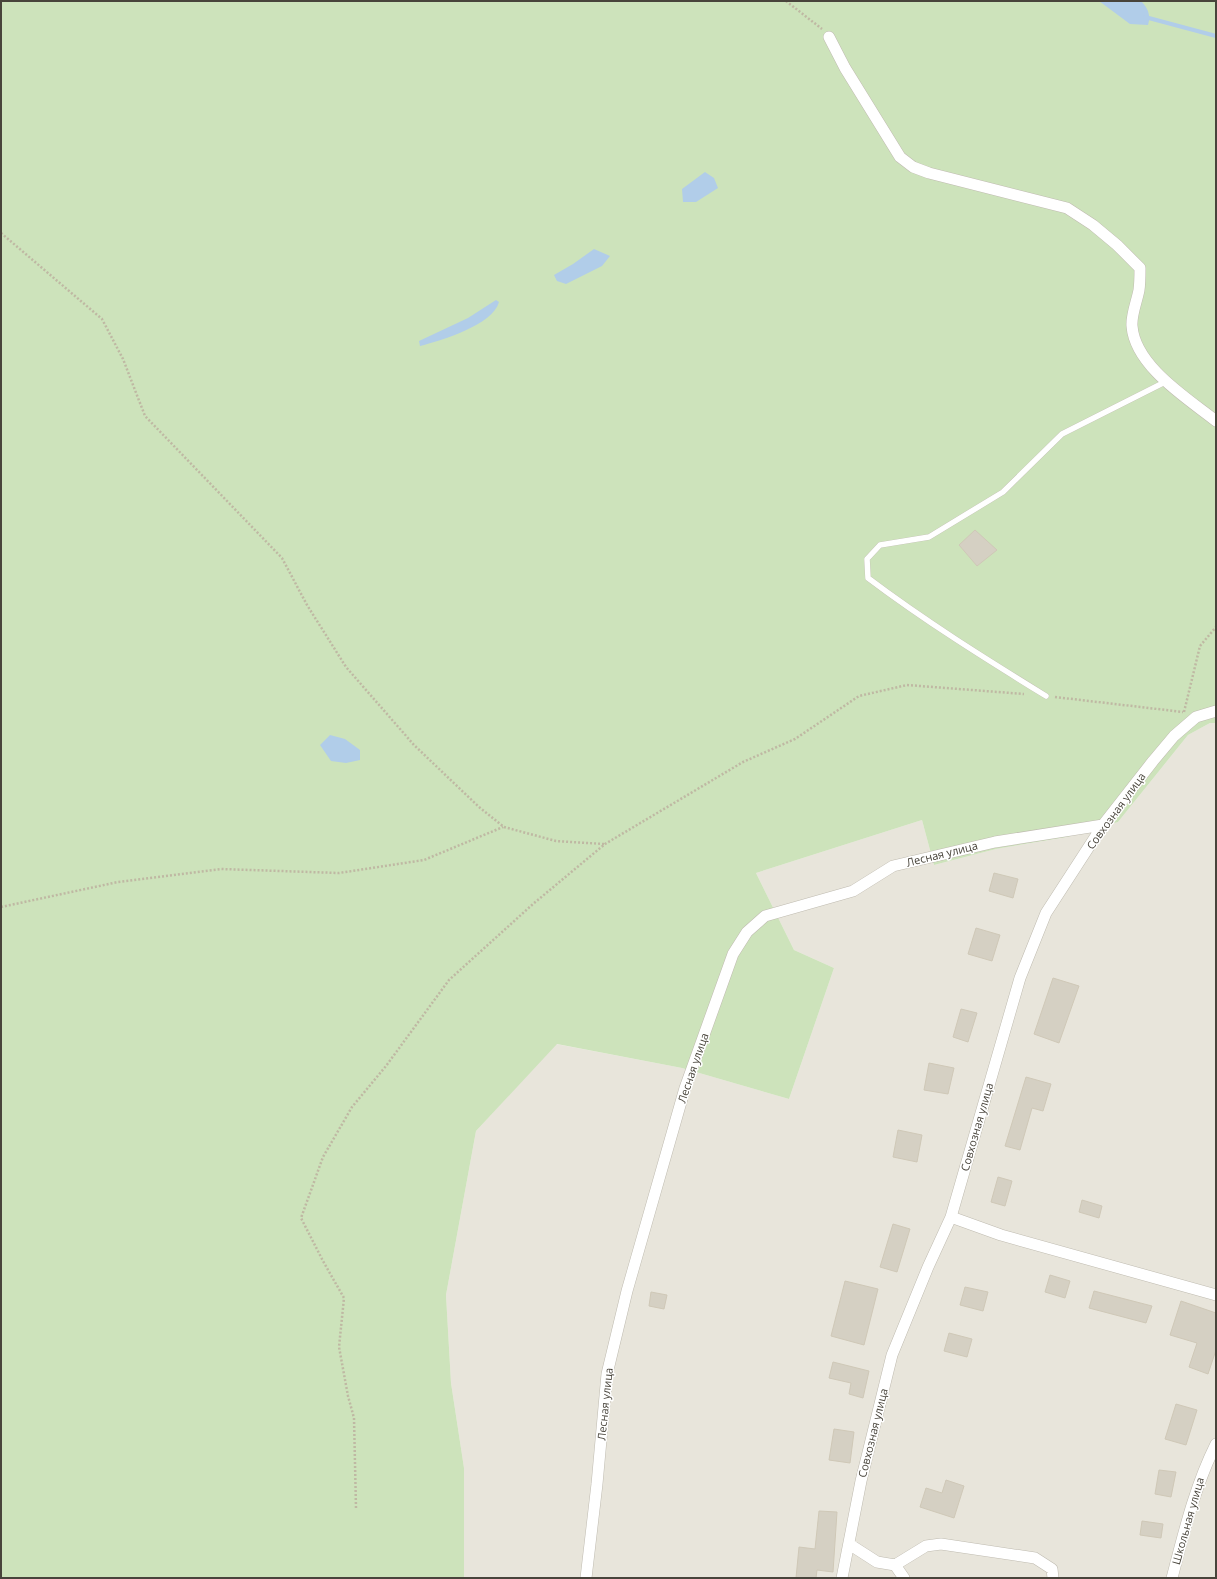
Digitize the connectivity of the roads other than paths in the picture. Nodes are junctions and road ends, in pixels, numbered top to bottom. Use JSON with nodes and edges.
{"nodes":[{"id":1,"x":829,"y":37,"type":"road end"},
{"id":2,"x":1167,"y":381,"type":"junction"},
{"id":3,"x":1216,"y":421,"type":"edge"},
{"id":4,"x":1046,"y":696,"type":"road end"},
{"id":5,"x":1216,"y":712,"type":"edge"},
{"id":6,"x":1103,"y":825,"type":"junction"},
{"id":7,"x":951,"y":1217,"type":"junction"},
{"id":8,"x":1216,"y":1295,"type":"edge"},
{"id":9,"x":1216,"y":1444,"type":"edge"},
{"id":10,"x":849,"y":1544,"type":"junction"},
{"id":11,"x":895,"y":1565,"type":"junction"},
{"id":12,"x":586,"y":1578,"type":"edge"},
{"id":13,"x":842,"y":1578,"type":"edge"},
{"id":14,"x":904,"y":1578,"type":"edge"},
{"id":15,"x":1053,"y":1578,"type":"edge"},
{"id":16,"x":1172,"y":1578,"type":"edge"}],
"edges":[{"from":1,"to":2,"type":"street"},
{"from":2,"to":3,"type":"street"},
{"from":2,"to":4,"type":"lane"},
{"from":5,"to":6,"type":"street","name":"Совхозная улица"},
{"from":6,"to":7,"type":"street","name":"Совхозная улица"},
{"from":6,"to":12,"type":"street","name":"Лесная улица"},
{"from":7,"to":8,"type":"street"},
{"from":7,"to":10,"type":"street","name":"Совхозная улица"},
{"from":9,"to":16,"type":"street","name":"Школьная улица"},
{"from":10,"to":11,"type":"street"},
{"from":10,"to":13,"type":"street","name":"Совхозная улица"},
{"from":11,"to":14,"type":"street"},
{"from":11,"to":15,"type":"street"}]}
